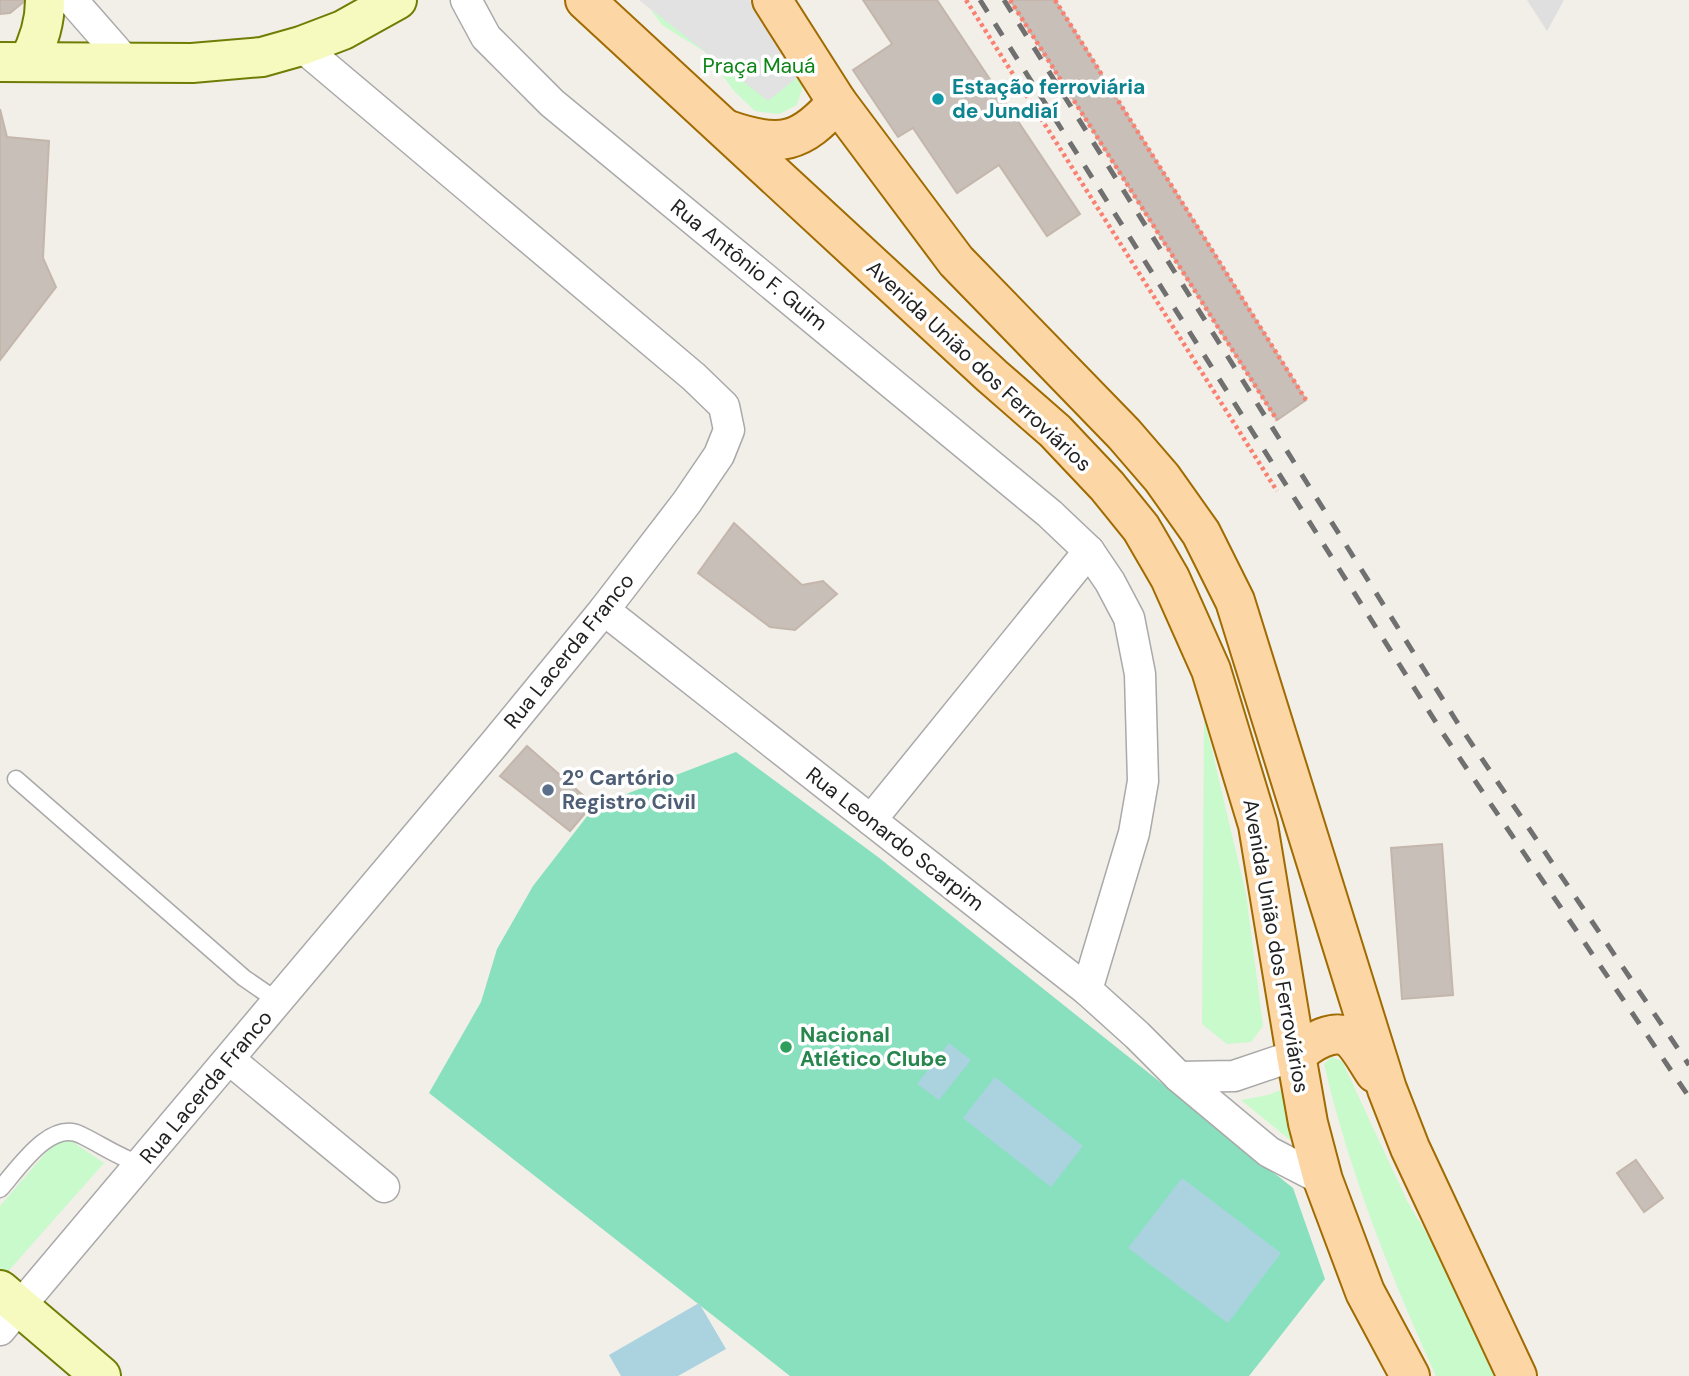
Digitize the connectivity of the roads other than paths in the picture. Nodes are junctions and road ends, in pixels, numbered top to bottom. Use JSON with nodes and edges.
{"nodes":[{"id":1,"x":45,"y":0,"type":"edge"},
{"id":2,"x":72,"y":0,"type":"edge"},
{"id":3,"x":397,"y":0,"type":"edge"},
{"id":4,"x":466,"y":0,"type":"edge"},
{"id":5,"x":585,"y":0,"type":"edge"},
{"id":6,"x":772,"y":0,"type":"edge"},
{"id":7,"x":301,"y":46,"type":"junction"},
{"id":8,"x":14,"y":62,"type":"edge"},
{"id":9,"x":128,"y":64,"type":"junction"},
{"id":10,"x":837,"y":102,"type":"junction"},
{"id":11,"x":726,"y":130,"type":"junction"},
{"id":12,"x":1028,"y":336,"type":"junction"},
{"id":13,"x":992,"y":376,"type":"junction"},
{"id":14,"x":1088,"y":551,"type":"junction"},
{"id":15,"x":604,"y":610,"type":"junction"},
{"id":16,"x":16,"y":779,"type":"dead end"},
{"id":17,"x":871,"y":820,"type":"junction"},
{"id":18,"x":1087,"y":990,"type":"junction"},
{"id":19,"x":279,"y":1002,"type":"junction"},
{"id":20,"x":1296,"y":1055,"type":"junction"},
{"id":21,"x":230,"y":1060,"type":"junction"},
{"id":22,"x":1179,"y":1077,"type":"junction"},
{"id":23,"x":1387,"y":1089,"type":"junction"},
{"id":24,"x":141,"y":1164,"type":"junction"},
{"id":25,"x":1323,"y":1180,"type":"junction"},
{"id":26,"x":384,"y":1187,"type":"dead end"},
{"id":27,"x":0,"y":1189,"type":"edge"},
{"id":28,"x":6,"y":1308,"type":"edge"},
{"id":29,"x":101,"y":1376,"type":"edge"},
{"id":30,"x":1410,"y":1376,"type":"edge"},
{"id":31,"x":1517,"y":1376,"type":"edge"}],
"edges":[{"from":1,"to":8,"type":"main road"},
{"from":2,"to":9,"type":"street"},
{"from":3,"to":7,"type":"main road"},
{"from":4,"to":14,"type":"street","name":"Rua Antônio F. Guim"},
{"from":5,"to":11,"type":"main road","name":"Avenida União dos Ferroviários"},
{"from":6,"to":10,"type":"main road"},
{"from":7,"to":9,"type":"main road"},
{"from":7,"to":15,"type":"street","name":"Rua Lacerda Franco"},
{"from":8,"to":9,"type":"main road"},
{"from":10,"to":11,"type":"main road"},
{"from":10,"to":12,"type":"main road"},
{"from":11,"to":13,"type":"main road","name":"Avenida União dos Ferroviários"},
{"from":12,"to":13,"type":"main road"},
{"from":12,"to":23,"type":"main road"},
{"from":13,"to":20,"type":"main road","name":"Avenida União dos Ferroviários"},
{"from":14,"to":17,"type":"street"},
{"from":14,"to":18,"type":"street","name":"Rua Antônio F. Guim"},
{"from":15,"to":17,"type":"street","name":"Rua Leonardo Scarpim"},
{"from":15,"to":19,"type":"street","name":"Rua Lacerda Franco"},
{"from":16,"to":19,"type":"lane"},
{"from":17,"to":18,"type":"street","name":"Rua Leonardo Scarpim"},
{"from":18,"to":22,"type":"street","name":"Rua Leonardo Scarpim"},
{"from":19,"to":21,"type":"street","name":"Rua Lacerda Franco"},
{"from":20,"to":22,"type":"street"},
{"from":20,"to":23,"type":"main road"},
{"from":20,"to":25,"type":"main road","name":"Avenida União dos Ferroviários"},
{"from":21,"to":24,"type":"street","name":"Rua Lacerda Franco"},
{"from":21,"to":26,"type":"street"},
{"from":22,"to":25,"type":"street","name":"Rua Leonardo Scarpim"},
{"from":23,"to":31,"type":"main road"},
{"from":24,"to":27,"type":"lane"},
{"from":24,"to":28,"type":"street","name":"Rua Lacerda Franco"},
{"from":25,"to":30,"type":"main road","name":"Avenida União dos Ferroviários"},
{"from":28,"to":29,"type":"main road"}]}
